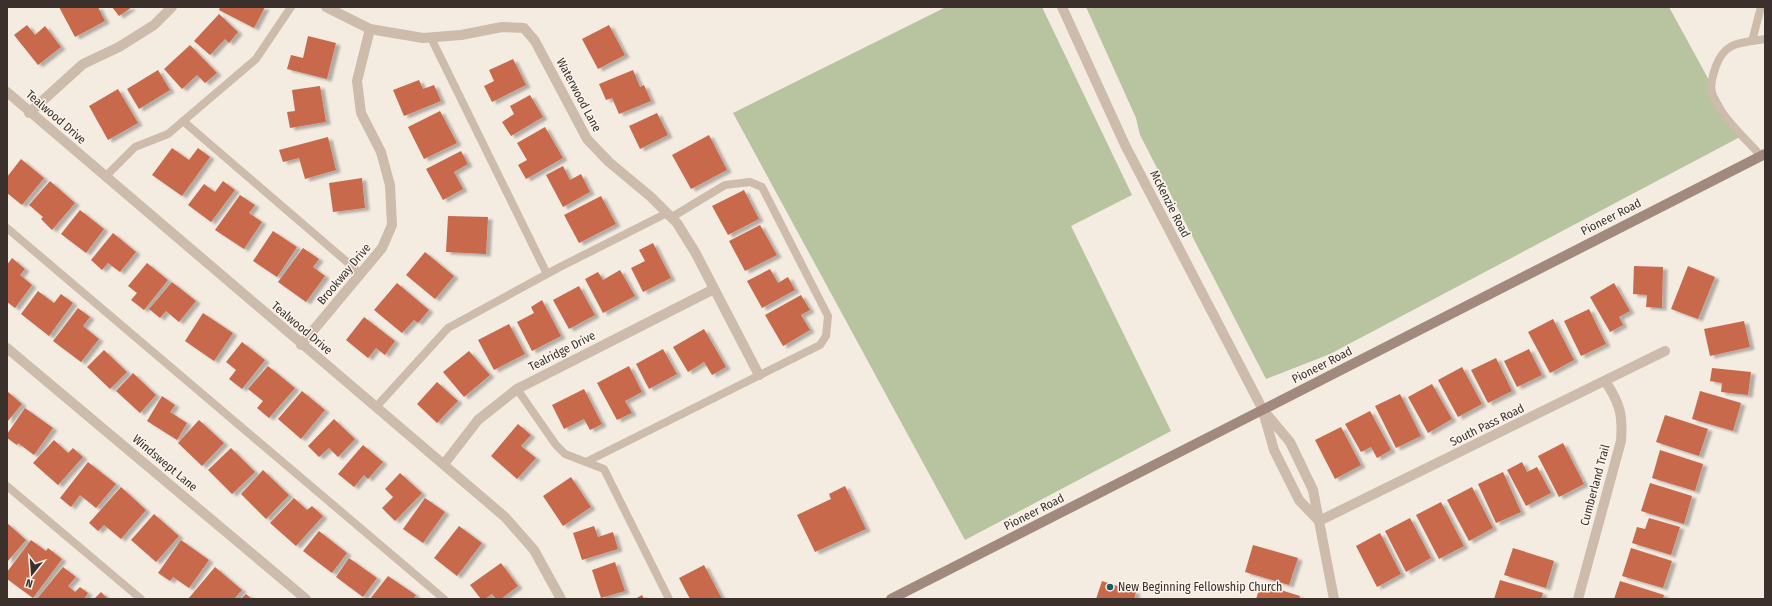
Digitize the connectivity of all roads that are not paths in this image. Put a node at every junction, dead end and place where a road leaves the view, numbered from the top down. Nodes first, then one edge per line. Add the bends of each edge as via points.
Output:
1 (172, 7) edge
2 (291, 7) edge
3 (326, 7) edge
4 (1062, 7) edge
5 (1761, 7) edge
6 (370, 29) junction
7 (431, 38) junction
8 (1765, 39) edge
9 (1752, 41) junction
10 (7, 92) edge
11 (29, 113) junction
12 (183, 121) junction
13 (1763, 155) edge
14 (105, 177) junction
15 (669, 215) junction
16 (7, 228) edge
17 (360, 274) junction
18 (547, 274) junction
19 (714, 289) junction
20 (302, 345) junction
21 (7, 348) edge
22 (1665, 351) dead end
23 (759, 375) junction
24 (1605, 381) junction
25 (517, 389) junction
26 (376, 407) junction
27 (1263, 410) junction
28 (586, 462) junction
29 (444, 464) junction
30 (7, 486) edge
31 (1320, 521) junction
32 (141, 599) edge
33 (306, 599) edge
34 (444, 599) edge
35 (561, 599) edge
36 (669, 599) edge
37 (891, 599) edge
38 (1334, 599) edge
39 (1578, 599) edge

1 - 11 street via 154,26 83,64
2 - 12 lane via 256,59
3 - 6 street, Waterwood Lane
4 - 27 street, McKenzie Road via 1125,145
5 - 9 lane
6 - 7 street, Waterwood Lane
6 - 17 street, Brookway Drive via 357,81 361,113 381,152 390,186 392,225 382,248
7 - 15 street, Waterwood Lane via 502,27 524,28 535,41 587,139
7 - 18 lane
8 - 9 lane
9 - 13 lane via 1733,44 1719,57 1713,75 1712,93 1721,110
10 - 11 street, Tealwood Drive
11 - 14 street, Tealwood Drive
12 - 14 lane via 168,134 136,147
12 - 17 lane
13 - 27 main road, Pioneer Road
14 - 20 street, Tealwood Drive
15 - 18 lane
15 - 19 street, Waterwood Lane via 695,252
15 - 23 lane via 725,185 750,182 762,187 828,316 826,336 820,345
16 - 34 lane
17 - 20 street, Brookway Drive
18 - 26 lane via 448,328
19 - 23 street, Waterwood Lane
19 - 25 street, Tealridge Drive
20 - 26 street, Tealwood Drive
21 - 33 street, Windswept Lane
22 - 24 street, South Pass Road
23 - 28 lane
24 - 31 street, South Pass Road
24 - 39 street, Cumberland Trail via 1620,408 1621,441
25 - 28 lane via 556,445 565,454
25 - 29 street, Tealridge Drive via 478,420
26 - 29 street, Tealwood Drive
27 - 31 street via 1290,442 1313,490
27 - 31 street via 1274,450 1299,500
27 - 37 main road, Pioneer Road
28 - 36 lane via 604,469
29 - 35 street, Tealwood Drive via 505,517 534,550
30 - 32 lane
31 - 38 street

